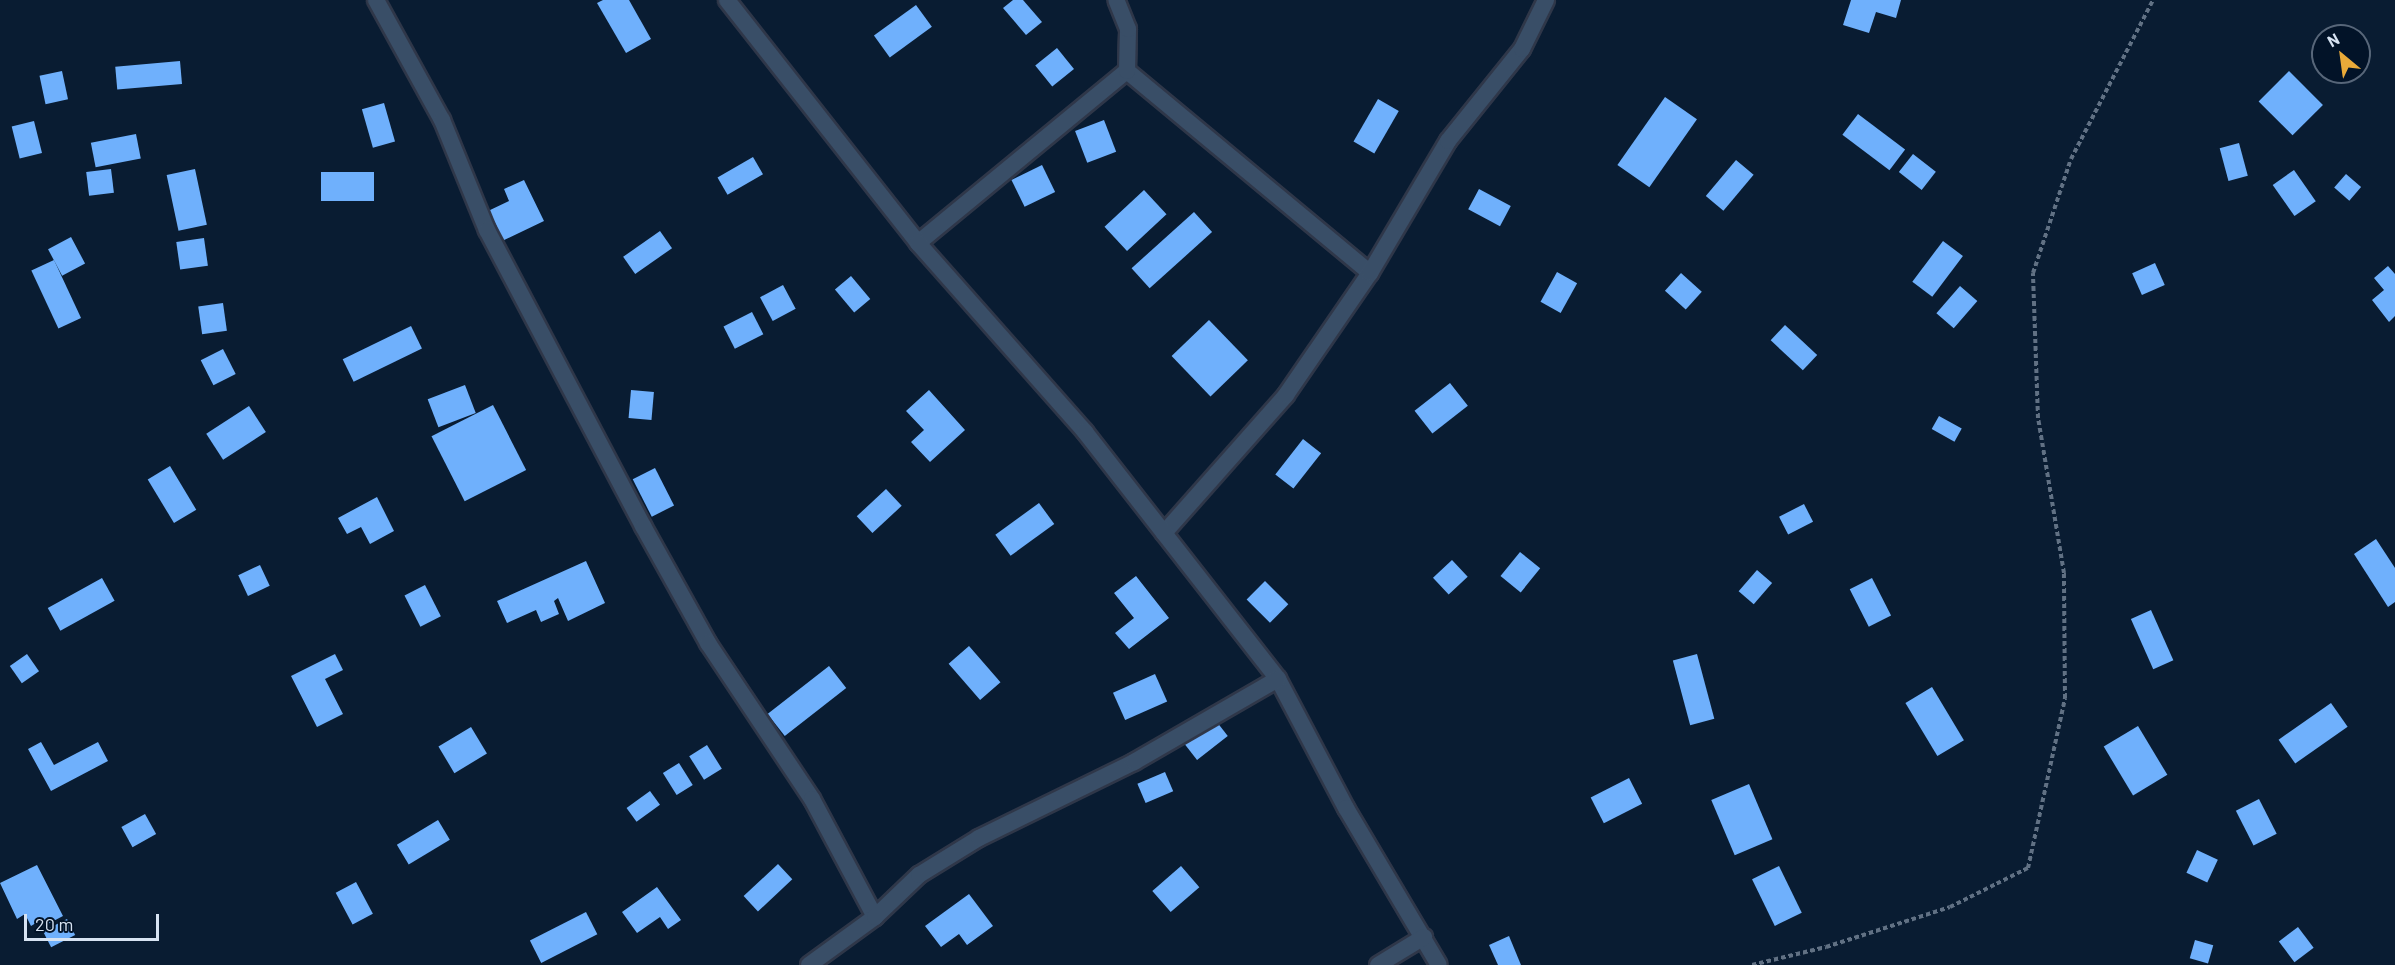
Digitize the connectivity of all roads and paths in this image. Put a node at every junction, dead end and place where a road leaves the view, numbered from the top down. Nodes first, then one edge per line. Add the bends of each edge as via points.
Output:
1 (376, 0) edge
2 (728, 0) edge
3 (1116, 0) edge
4 (1546, 0) edge
5 (2153, 0) edge
6 (1126, 70) junction
7 (918, 243) junction
8 (1370, 273) junction
9 (1164, 533) junction
10 (1278, 680) junction
11 (875, 917) junction
12 (1424, 937) junction
13 (809, 965) edge
14 (1378, 965) edge
15 (1439, 965) edge
16 (1752, 965) edge

1 - 11 street via 442,120 487,230 643,526 708,643 812,799
2 - 7 street
3 - 6 street via 1128,29
4 - 8 street via 1522,49 1448,141
5 - 16 path via 2071,159 2033,273 2038,418 2064,573 2065,698 2028,868 1950,907
6 - 7 street
6 - 8 street
7 - 9 street via 1085,432
8 - 9 street via 1286,395
9 - 10 street
10 - 11 street via 1134,762 979,838 920,875
10 - 12 street via 1346,808
11 - 13 street
12 - 14 street
12 - 15 street

